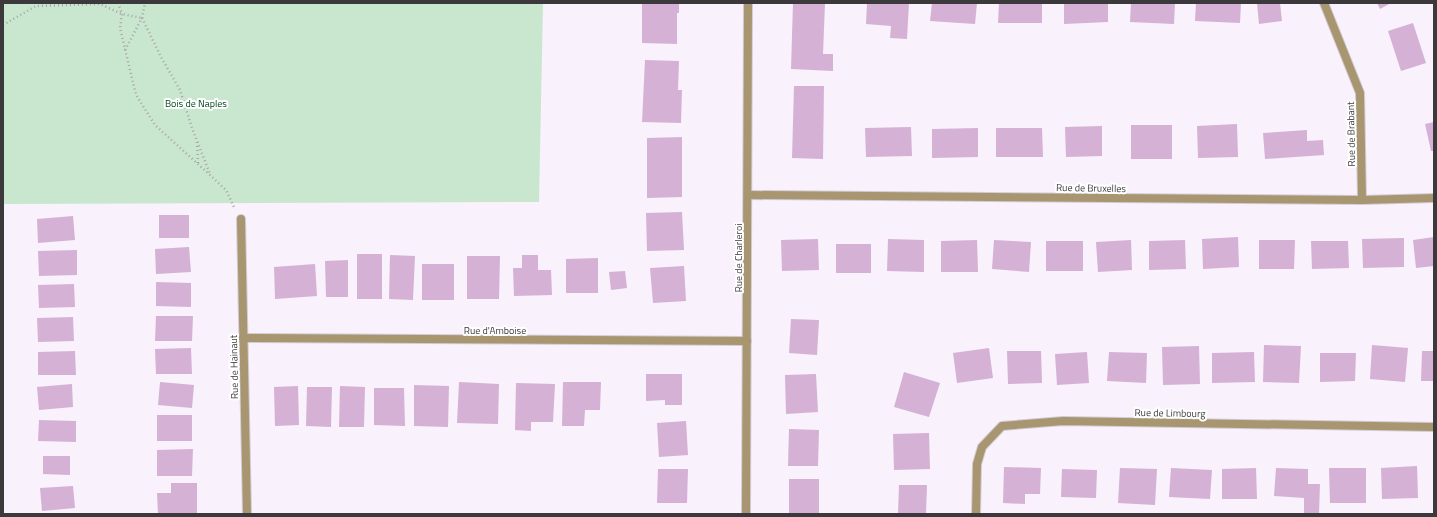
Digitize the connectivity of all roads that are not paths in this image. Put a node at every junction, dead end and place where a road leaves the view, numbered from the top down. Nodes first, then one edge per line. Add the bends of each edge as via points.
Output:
1 (748, 3) edge
2 (1324, 3) edge
3 (748, 195) junction
4 (1434, 198) edge
5 (1362, 200) junction
6 (241, 219) road end
7 (243, 338) junction
8 (747, 341) junction
9 (1434, 427) edge
10 (247, 514) edge
11 (746, 514) edge
12 (976, 514) edge

1 - 3 street, Rue de Charleroi
2 - 5 street, Rue de Brabant via 1360,93
3 - 5 street, Rue de Bruxelles
3 - 8 street, Rue de Charleroi
4 - 5 street, Rue de Bruxelles
6 - 7 street, Rue de Hainaut
7 - 8 street, Rue d'Amboise
7 - 10 street, Rue de Hainaut
8 - 11 street, Rue de Charleroi
9 - 12 street, Rue de Limbourg via 1063,421 1002,426 982,447 977,464

